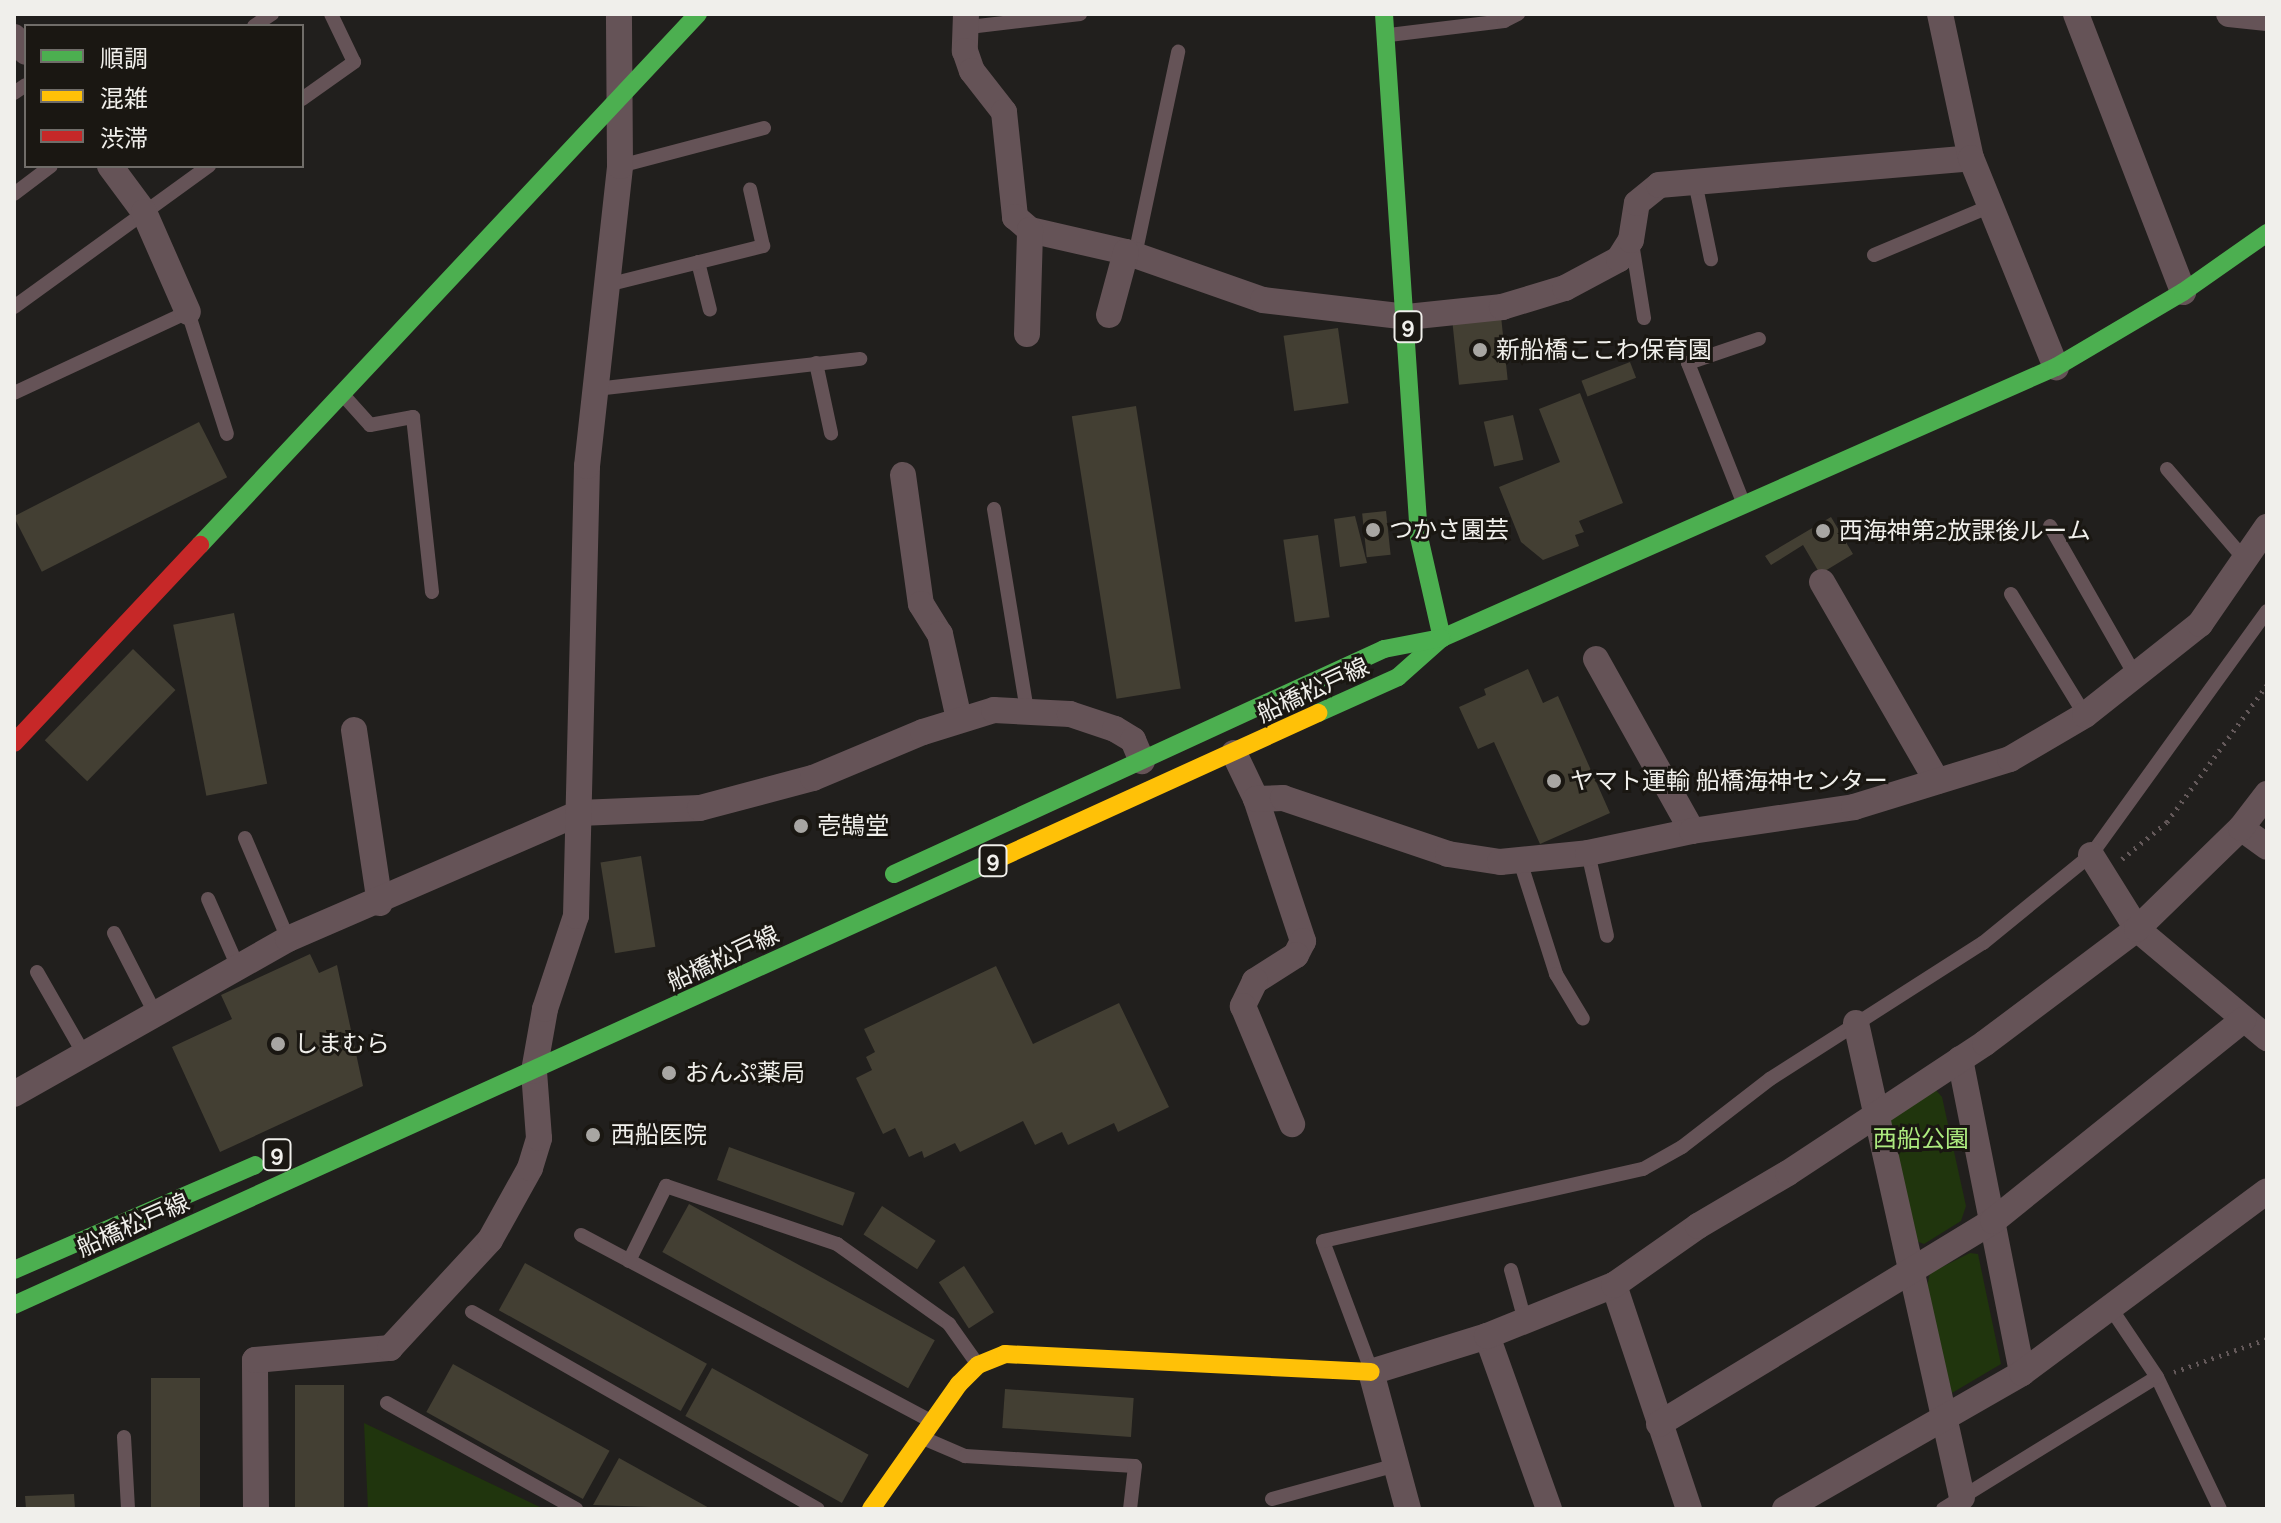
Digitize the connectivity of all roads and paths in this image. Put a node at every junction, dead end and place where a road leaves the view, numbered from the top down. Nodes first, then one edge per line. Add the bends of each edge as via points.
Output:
1 (331, 14) edge
2 (619, 14) edge
3 (698, 14) edge
4 (1080, 14) edge
5 (1384, 14) edge
6 (1518, 14) edge
7 (1940, 14) edge
8 (2076, 14) edge
9 (2229, 14) edge
10 (2267, 18) edge
11 (967, 20) edge
12 (1385, 35) junction
13 (1178, 52) dead end
14 (304, 98) edge
15 (618, 101) junction
16 (764, 128) dead end
17 (1971, 158) junction
18 (620, 166) junction
19 (48, 168) edge
20 (111, 168) edge
21 (206, 168) edge
22 (1695, 182) junction
23 (750, 189) dead end
24 (14, 194) edge
25 (1988, 207) junction
26 (144, 212) junction
27 (1030, 230) junction
28 (2267, 233) edge
29 (1631, 240) junction
30 (1130, 253) junction
31 (1874, 255) dead end
32 (1711, 259) dead end
33 (698, 262) junction
34 (611, 284) junction
35 (2183, 292) junction
36 (14, 307) edge
37 (710, 310) dead end
38 (188, 312) junction
39 (1109, 315) dead end
40 (1407, 317) junction
41 (1644, 318) dead end
42 (1027, 334) dead end
43 (1759, 339) dead end
44 (860, 359) dead end
45 (816, 363) junction
46 (2056, 367) junction
47 (596, 389) junction
48 (14, 393) edge
49 (342, 394) junction
50 (831, 433) dead end
51 (227, 434) dead end
52 (2167, 469) dead end
53 (903, 475) dead end
54 (1745, 507) junction
55 (994, 509) dead end
56 (2050, 526) dead end
57 (2267, 527) edge
58 (2246, 561) junction
59 (1822, 582) dead end
60 (432, 592) dead end
61 (2011, 594) dead end
62 (2267, 611) edge
63 (1442, 638) junction
64 (1596, 659) dead end
65 (2136, 677) junction
66 (2267, 685) edge
67 (1027, 711) junction
68 (2085, 715) junction
69 (959, 719) junction
70 (354, 730) dead end
71 (14, 743) edge
72 (1234, 753) junction
73 (1142, 761) junction
74 (1937, 781) junction
75 (2267, 794) edge
76 (1256, 799) junction
77 (579, 813) junction
78 (2241, 828) junction
79 (1692, 831) junction
80 (245, 838) dead end
81 (2267, 847) edge
82 (1588, 853) junction
83 (1520, 861) junction
84 (2097, 865) junction
85 (881, 880) dead end
86 (208, 899) dead end
87 (380, 903) junction
88 (2137, 929) junction
89 (114, 933) dead end
90 (1607, 936) dead end
91 (288, 939) junction
92 (238, 967) junction
93 (37, 972) dead end
94 (155, 1013) junction
95 (1583, 1019) dead end
96 (2243, 1020) junction
97 (1856, 1023) junction
98 (568, 1024) dead end
99 (540, 1037) junction
100 (2267, 1038) edge
101 (511, 1050) dead end
102 (84, 1054) junction
103 (1960, 1059) junction
104 (534, 1071) junction
105 (14, 1094) edge
106 (1876, 1115) junction
107 (1292, 1124) dead end
108 (269, 1159) dead end
109 (2267, 1191) edge
110 (1993, 1221) junction
111 (581, 1235) dead end
112 (629, 1261) junction
113 (14, 1270) edge
114 (1511, 1270) dead end
115 (1912, 1270) junction
116 (1614, 1285) junction
117 (14, 1305) edge
118 (2112, 1310) junction
119 (472, 1312) dead end
120 (1525, 1321) junction
121 (1487, 1336) junction
122 (2267, 1339) edge
123 (978, 1365) junction
124 (1371, 1372) junction
125 (2022, 1373) junction
126 (2157, 1377) junction
127 (387, 1403) dead end
128 (1947, 1420) junction
129 (1659, 1424) junction
130 (926, 1429) junction
131 (124, 1437) dead end
132 (1396, 1465) junction
133 (1272, 1499) dead end
134 (1952, 1503) edge
135 (128, 1509) edge
136 (256, 1509) edge
137 (576, 1509) edge
138 (818, 1509) edge
139 (871, 1509) edge
140 (1130, 1509) edge
141 (1408, 1509) edge
142 (1549, 1509) edge
143 (1689, 1509) edge
144 (1785, 1509) edge
145 (2220, 1509) edge

1 - 14 lane via 354,62
2 - 15 street
3 - 15 main road
4 - 11 lane
5 - 12 main road, 9
6 - 12 lane via 1504,21
7 - 17 street
8 - 35 street
9 - 10 street
11 - 27 street via 965,51 972,71 1004,112 1015,217
12 - 40 main road, 9
13 - 30 lane
15 - 18 street
15 - 49 main road
16 - 18 lane
17 - 22 street
17 - 25 street
18 - 34 street
19 - 24 lane
20 - 26 street
21 - 26 lane
22 - 29 street via 1659,185 1637,203
22 - 32 lane
23 - 33 lane via 763,246
25 - 31 lane
25 - 46 street
26 - 36 lane
26 - 38 street
27 - 30 street
27 - 42 street
28 - 35 main road
29 - 40 street via 1619,259 1565,288 1502,307
29 - 41 lane
30 - 39 street
30 - 40 street via 1263,300
33 - 34 lane
33 - 37 lane
34 - 47 street
35 - 46 main road
38 - 48 lane
38 - 51 lane
40 - 63 main road, 9 via 1419,537
43 - 54 lane via 1688,363
44 - 45 lane
45 - 47 lane
45 - 50 lane
46 - 54 main road
47 - 77 street via 587,466
49 - 60 lane via 370,425 413,417
49 - 71 main road
52 - 58 lane
53 - 69 street via 921,604 940,634
54 - 63 main road
55 - 67 lane
56 - 65 lane
57 - 58 street
58 - 65 street via 2200,624
59 - 74 street
61 - 68 lane
62 - 84 lane
63 - 72 main road, 船橋松戸線 / 9 via 1398,677
63 - 73 main road, 船橋松戸線 / 9 via 1384,649
64 - 79 street
65 - 68 street
66 - 84 path via 2167,822
67 - 69 street via 994,710
67 - 73 street via 1070,714 1115,729 1133,740
68 - 74 street via 2010,759
69 - 77 street via 813,778 700,808
70 - 87 street
72 - 76 street
72 - 104 main road, 船橋松戸線 / 9
73 - 85 main road, 船橋松戸線 / 9
74 - 79 street via 1854,807
75 - 78 street
76 - 83 street via 1283,798 1448,854
76 - 107 street via 1303,941 1296,955 1255,981 1243,1006
77 - 87 street
77 - 99 street via 576,916
78 - 81 street
78 - 88 street
79 - 82 street
80 - 91 lane
82 - 83 street
82 - 90 lane
83 - 95 lane via 1556,974
84 - 88 street
84 - 97 lane
86 - 92 lane
87 - 91 street
88 - 96 street
88 - 103 street
89 - 94 lane
91 - 92 street
92 - 94 street
93 - 102 lane
94 - 102 street
96 - 100 street
96 - 110 street
97 - 106 street
97 - 124 lane via 1643,1169 1323,1241
98 - 99 main road
99 - 101 main road
99 - 104 street
102 - 105 street
103 - 106 street
103 - 110 street
104 - 117 main road, 船橋松戸線 / 9
104 - 136 street via 539,1138 530,1168 490,1240 390,1348 255,1360
106 - 115 street
106 - 116 street
108 - 113 main road, 船橋松戸線 / 9
109 - 118 street
110 - 115 street
110 - 125 street
111 - 112 lane
112 - 123 lane via 666,1186 837,1244 949,1324
112 - 130 lane
114 - 120 lane
115 - 128 street
115 - 129 street
116 - 120 street
116 - 129 street
118 - 125 street
118 - 126 lane
119 - 138 lane
120 - 121 street
121 - 124 street
121 - 142 street
122 - 126 path
123 - 124 main road via 1005,1354
123 - 130 main road
124 - 132 street
125 - 128 street
126 - 134 lane
126 - 145 lane
127 - 137 lane
128 - 134 street
128 - 144 street
129 - 143 street
130 - 139 main road
130 - 140 lane via 965,1456 1135,1466
131 - 135 lane
132 - 133 lane
132 - 141 street

